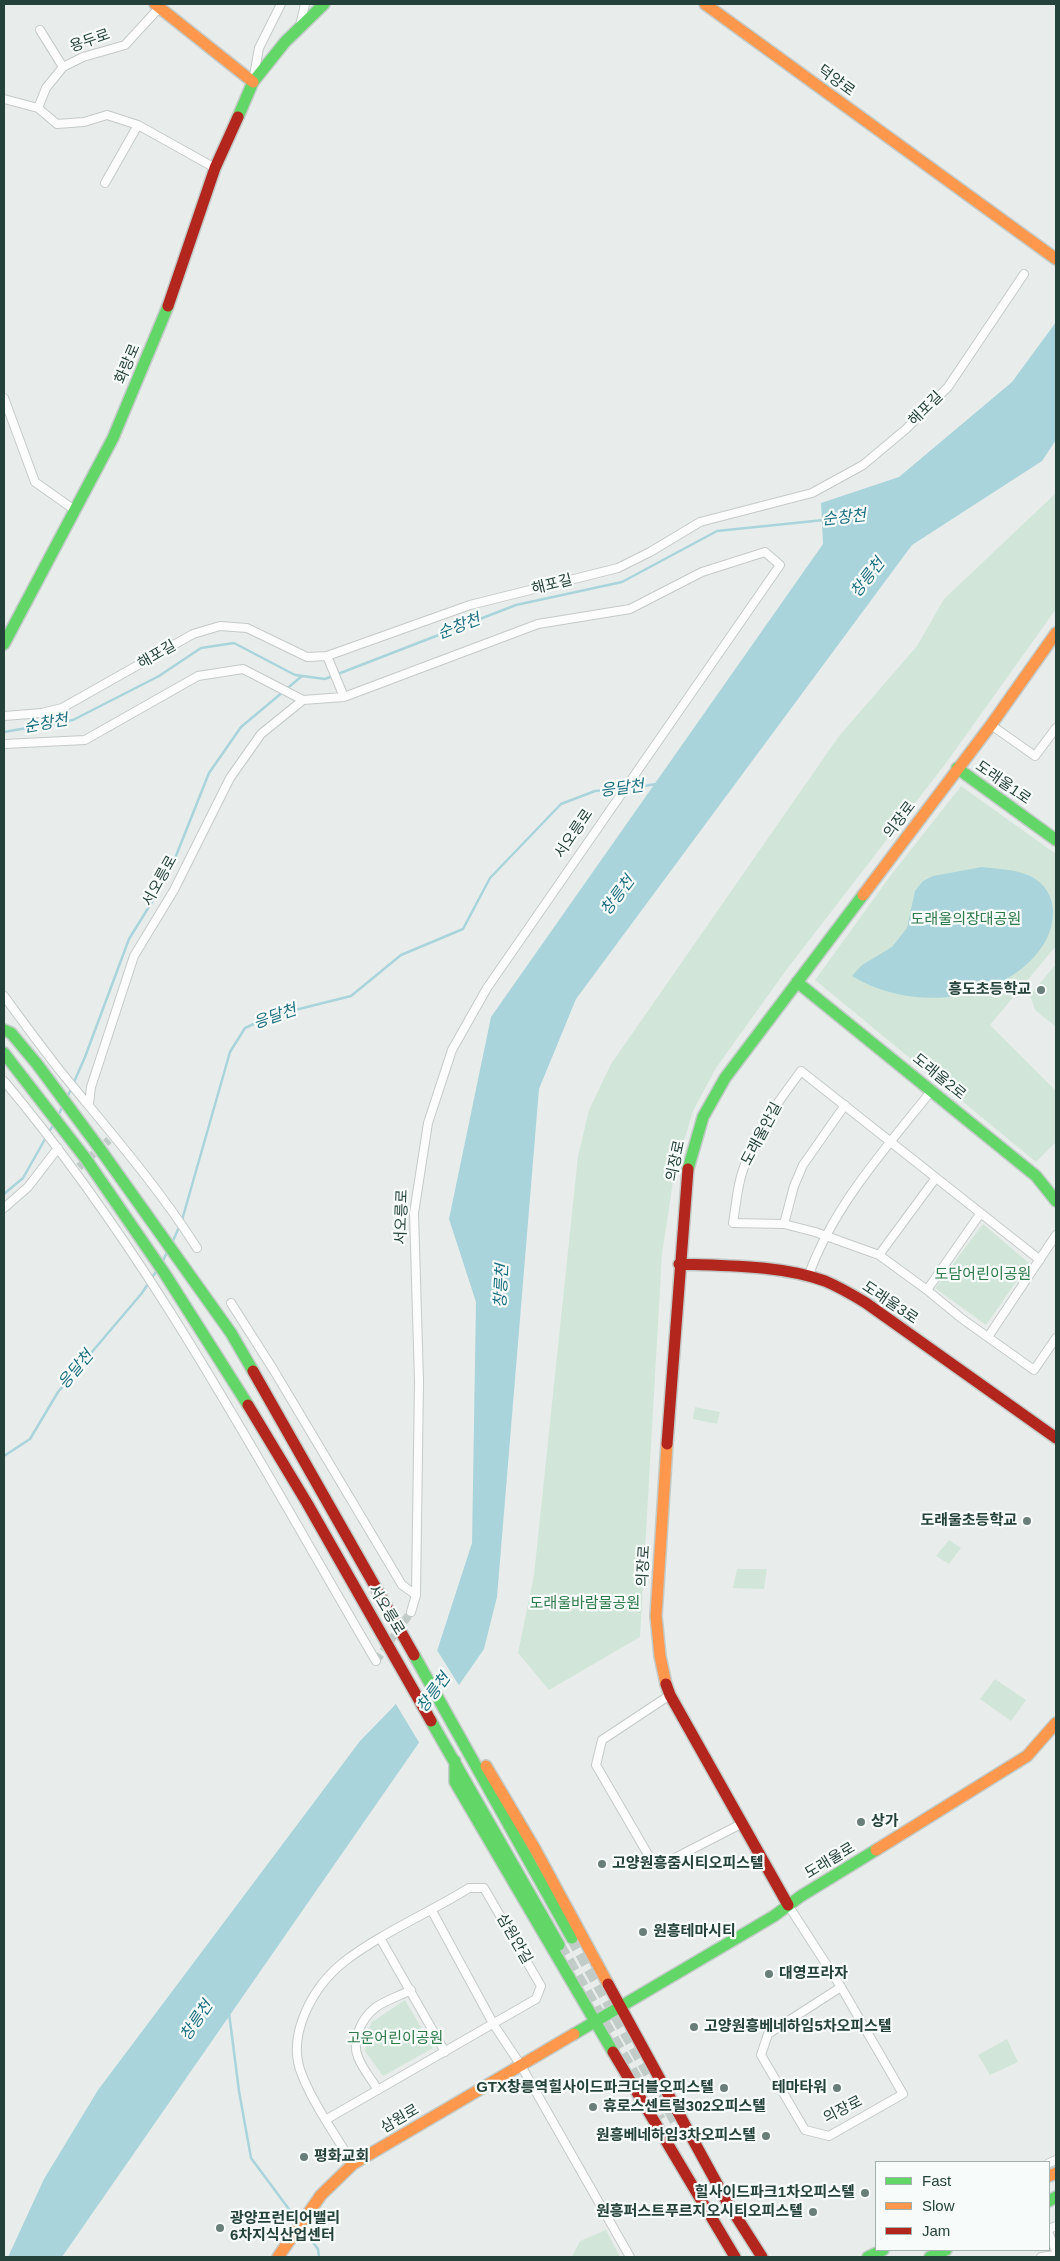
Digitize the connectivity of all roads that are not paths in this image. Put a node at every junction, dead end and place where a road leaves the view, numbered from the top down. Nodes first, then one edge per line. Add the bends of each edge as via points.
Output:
1 (281, 4) edge
2 (305, 4) edge
3 (324, 4) edge
4 (705, 4) edge
5 (157, 6) edge
6 (300, 27) junction
7 (40, 30) dead end
8 (63, 67) junction
9 (253, 82) junction
10 (4, 99) edge
11 (38, 108) junction
12 (138, 124) junction
13 (215, 168) junction
14 (105, 183) dead end
15 (1056, 259) edge
16 (1024, 274) dead end
17 (4, 398) edge
18 (76, 511) junction
19 (1056, 633) edge
20 (4, 644) edge
21 (329, 660) junction
22 (344, 697) junction
23 (301, 699) junction
24 (4, 716) edge
25 (991, 725) junction
26 (1056, 728) edge
27 (4, 744) edge
28 (957, 768) junction
29 (1056, 840) edge
30 (796, 982) junction
31 (4, 996) edge
32 (4, 1030) edge
33 (4, 1053) edge
34 (4, 1081) edge
35 (932, 1090) junction
36 (89, 1104) junction
37 (845, 1105) junction
38 (892, 1141) junction
39 (56, 1145) junction
40 (935, 1179) junction
41 (1056, 1201) edge
42 (4, 1208) edge
43 (980, 1214) junction
44 (784, 1224) junction
45 (1056, 1235) edge
46 (826, 1236) junction
47 (197, 1248) dead end
48 (879, 1255) junction
49 (1040, 1260) junction
50 (679, 1264) junction
51 (808, 1277) junction
52 (927, 1290) junction
53 (232, 1304) dead end
54 (988, 1336) junction
55 (1056, 1338) edge
56 (1055, 1434) edge
57 (416, 1595) junction
58 (411, 1612) tunnel mouth
59 (376, 1661) dead end
60 (670, 1695) junction
61 (1056, 1722) edge
62 (466, 1746) junction
63 (453, 1759) junction
64 (741, 1824) junction
65 (788, 1905) junction
66 (432, 1911) junction
67 (380, 1938) junction
68 (572, 1938) tunnel mouth
69 (559, 1945) tunnel mouth
70 (841, 1987) junction
71 (411, 1990) junction
72 (615, 2010) junction
73 (594, 2021) junction
74 (494, 2025) junction
75 (445, 2052) junction
76 (520, 2064) junction
77 (378, 2090) junction
78 (327, 2119) junction
79 (353, 2164) junction
80 (1050, 2236) edge
81 (881, 2251) edge
82 (944, 2251) edge
83 (1056, 2251) edge
84 (1056, 2255) edge
85 (278, 2257) edge
86 (630, 2257) edge
87 (735, 2257) edge
88 (762, 2257) edge
89 (868, 2257) edge
90 (930, 2257) edge
91 (1041, 2257) edge

1 - 9 street, 화랑로 via 259,48
2 - 6 street
3 - 6 main road, 화랑로
4 - 15 main road, 덕양로
5 - 8 street, 용두로 via 126,45 83,57
5 - 9 main road, 용두로
6 - 9 main road, 화랑로
7 - 8 street
8 - 11 street, 용두로 via 46,88
9 - 13 main road, 화랑로
10 - 11 street
11 - 12 street via 57,124 84,122 107,115
12 - 13 street
12 - 14 street
13 - 18 main road, 화랑로 via 161,325 113,438
16 - 21 street, 해포길 via 948,387 906,429 862,465 812,493 700,522 618,568 470,605
17 - 18 street via 35,482
18 - 20 main road, 화랑로
19 - 25 main road, 의장로
21 - 22 street
21 - 24 street, 해포길 via 307,657 247,628 220,626 193,634 62,708
22 - 23 street, 서오릉로
22 - 57 street, 서오릉로 via 538,624 630,609 702,572 765,552 780,565 487,988 452,1050 428,1123 414,1213 419,1372
23 - 27 street via 243,669 198,676 85,740
23 - 36 street, 서오릉로 via 261,734 230,778 174,890 134,956 91,1087
25 - 26 street via 1036,756
25 - 28 main road, 의장로
28 - 29 main road, 도래울1로
28 - 30 main road, 의장로
30 - 35 main road, 도래울2로
30 - 50 main road, 의장로 via 725,1078 703,1118 686,1177
31 - 36 street
32 - 62 main road, 서오릉로 via 11,1033 73,1113 231,1334
33 - 63 main road, 서오릉로 via 46,1104 165,1274 302,1494
34 - 39 street
35 - 38 street
35 - 41 main road, 도래울2로 via 1036,1176
36 - 47 street via 111,1138 171,1209
37 - 38 street, 도래울안길
37 - 44 street via 803,1165
37 - 44 street, 도래울안길 via 801,1070 759,1132 742,1172 733,1223
38 - 40 street, 도래울안길
38 - 46 street via 859,1182
39 - 42 street via 28,1187
39 - 59 street via 76,1169 154,1285
40 - 43 street, 도래울안길
40 - 48 street
43 - 49 street, 도래울안길
43 - 52 street
44 - 46 street, 도래울안길
45 - 49 street
46 - 48 street, 도래울안길
46 - 51 street
48 - 52 street, 도래울안길
49 - 54 street
50 - 51 main road, 도래울3로
50 - 60 main road, 의장로 via 656,1616 657,1649
51 - 56 main road, 도래울3로 via 866,1303
52 - 54 street, 도래울안길
53 - 57 street via 402,1585
54 - 55 street, 도래울안길 via 1034,1370
57 - 58 street, 서오릉로
60 - 64 main road, 의장로
60 - 64 street via 602,1740 596,1765 650,1858 665,1863
61 - 65 main road, 도래울로 via 1027,1756 1010,1768
62 - 68 main road
62 - 72 main road via 483,1762 535,1848
63 - 69 main road
63 - 73 main road via 455,1782
64 - 65 main road, 의장로
65 - 70 street, 의장로
65 - 72 main road, 도래울로
66 - 67 street, 삼원안길
66 - 74 street
66 - 74 street, 삼원안길 via 470,1888 484,1888 541,1986 536,1999
67 - 71 street
67 - 78 street, 삼원안길 via 344,1961 325,1980 299,2027 301,2074
70 - 70 street, 의장로 via 903,2094 829,2136 805,2130 761,2055 768,2034
71 - 75 street
71 - 77 street via 376,2007 358,2031 357,2056
72 - 73 main road, 삼원로
72 - 88 main road
73 - 76 main road, 삼원로
73 - 87 main road
74 - 75 street, 삼원안길
74 - 76 street
75 - 77 street, 삼원안길
76 - 79 main road, 삼원로
76 - 86 street
77 - 78 street, 삼원안길
78 - 79 street, 삼원안길
79 - 85 main road, 삼원로 via 336,2177
80 - 83 street
81 - 89 main road
82 - 90 main road
84 - 91 street

